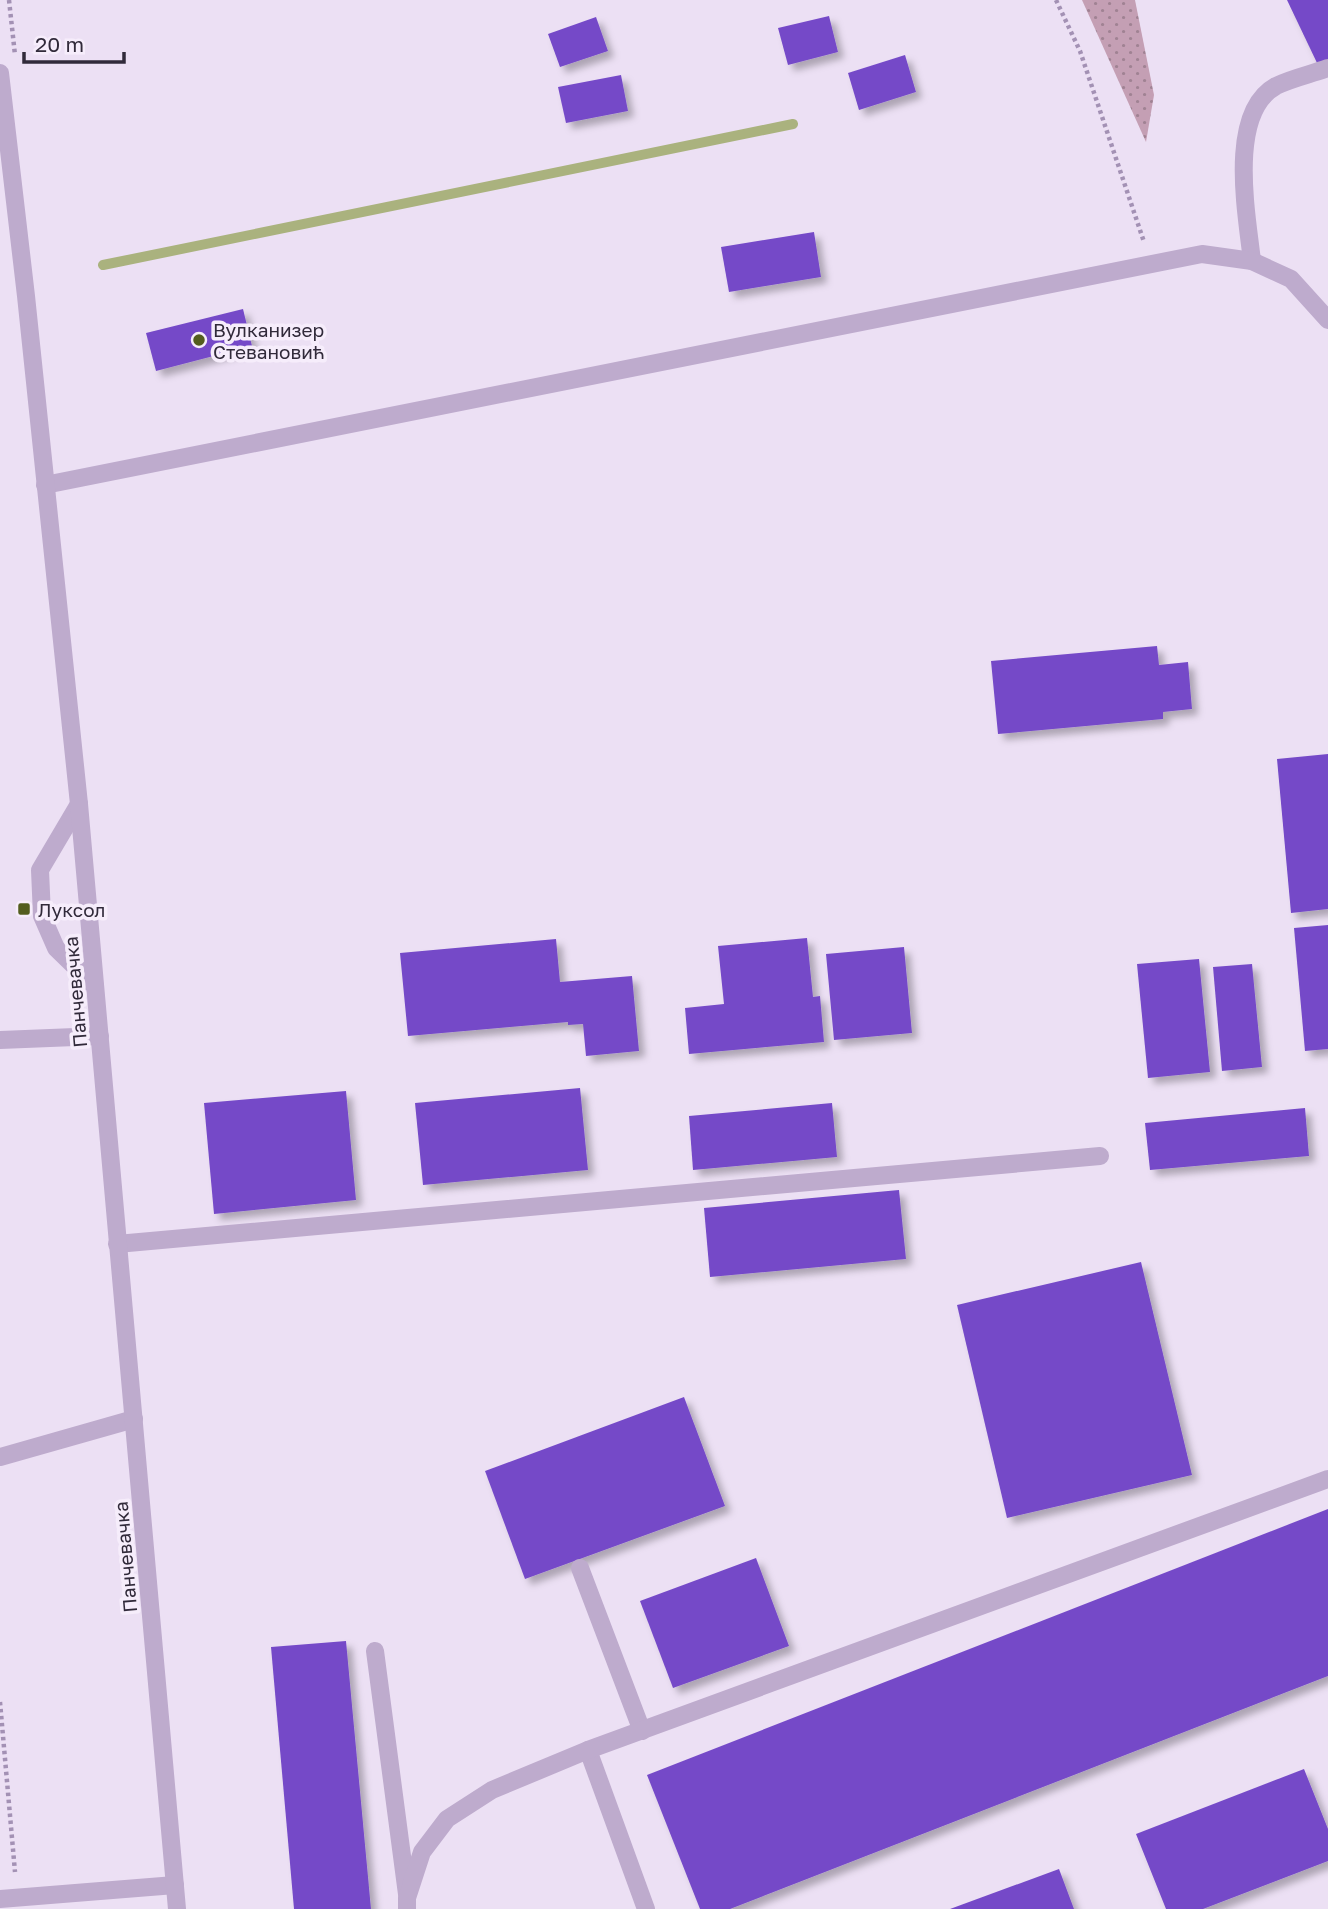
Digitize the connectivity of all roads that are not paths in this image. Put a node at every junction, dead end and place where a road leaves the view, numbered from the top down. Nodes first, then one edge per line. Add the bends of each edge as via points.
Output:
1 (1328, 68) edge
2 (0, 73) edge
3 (1252, 261) junction
4 (1328, 320) edge
5 (45, 485) junction
6 (79, 804) junction
7 (95, 986) junction
8 (100, 1036) junction
9 (0, 1040) edge
10 (1100, 1156) dead end
11 (117, 1244) junction
12 (134, 1419) junction
13 (0, 1457) edge
14 (1328, 1479) edge
15 (580, 1567) dead end
16 (375, 1651) dead end
17 (642, 1731) junction
18 (588, 1750) junction
19 (175, 1885) junction
20 (9, 1899) edge
21 (407, 1904) edge
22 (177, 1909) edge
23 (646, 1909) edge

1 - 3 street via 1275,87 1256,107 1243,150
2 - 5 street, Панчевачка
3 - 4 street via 1291,279
3 - 5 street via 1202,254 1150,263
5 - 6 street, Панчевачка
6 - 7 street, Панчевачка
6 - 7 street via 40,870 42,916 55,948
7 - 8 street, Панчевачка
8 - 9 street
8 - 11 street, Панчевачка
10 - 11 street
11 - 12 street, Панчевачка
12 - 13 street
12 - 19 street, Панчевачка
14 - 17 street
15 - 17 street
16 - 21 street
17 - 18 street
18 - 21 street via 492,1790 447,1819 422,1852
18 - 23 street
19 - 20 street
19 - 22 street, Панчевачка

